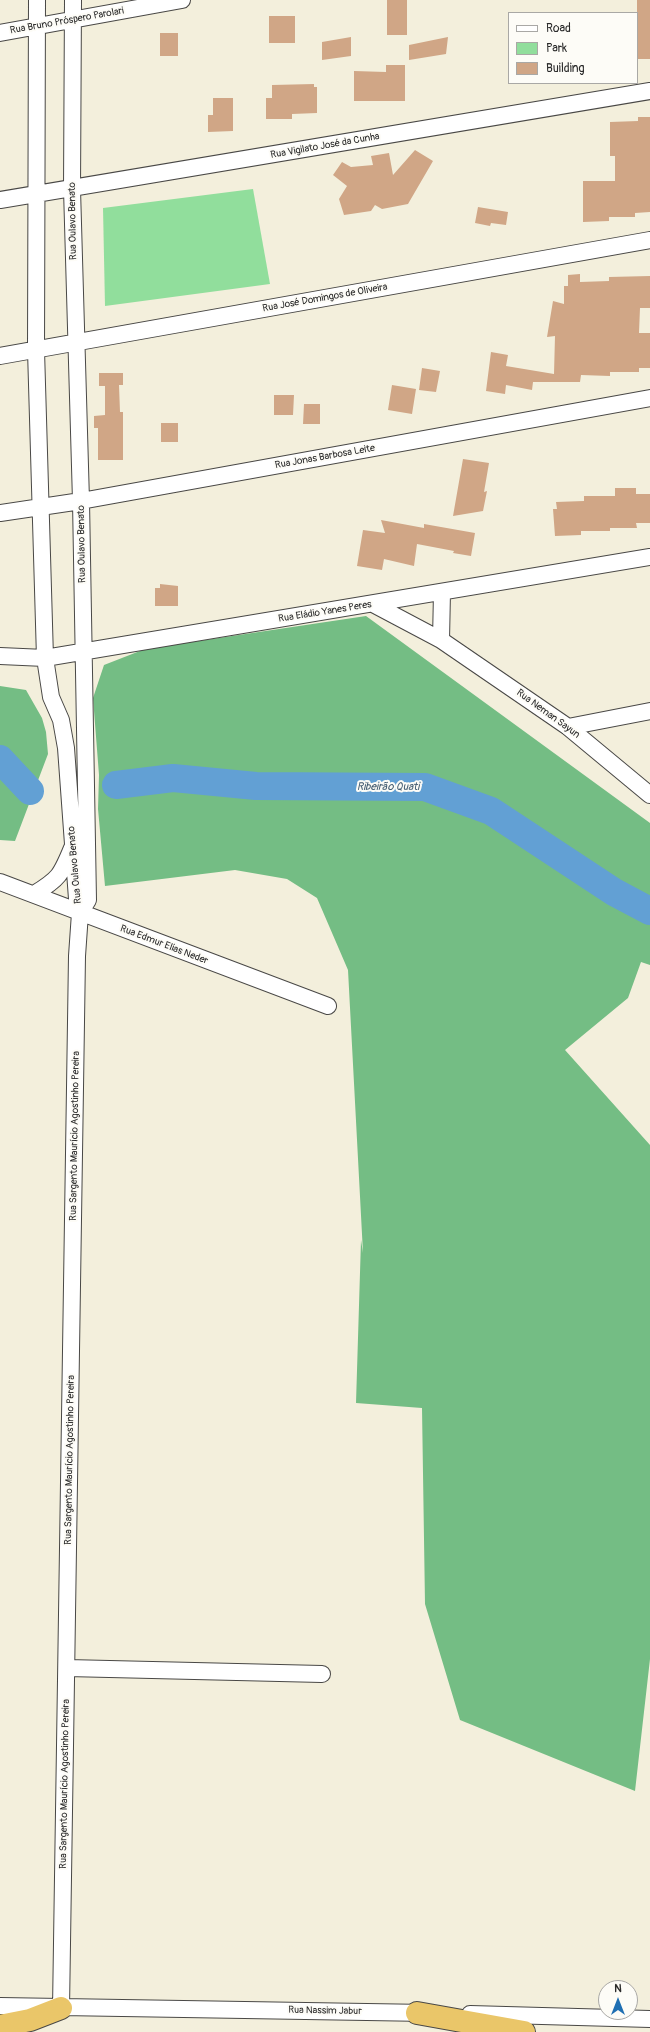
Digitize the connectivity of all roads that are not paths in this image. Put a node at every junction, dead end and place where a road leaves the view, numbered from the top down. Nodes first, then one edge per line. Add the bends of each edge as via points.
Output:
1 (37, 0) edge
2 (73, 0) edge
3 (182, 0) edge
4 (72, 20) junction
5 (36, 27) junction
6 (0, 32) edge
7 (650, 91) edge
8 (72, 189) junction
9 (36, 194) junction
10 (0, 200) edge
11 (650, 240) edge
12 (76, 343) junction
13 (36, 350) junction
14 (0, 356) edge
15 (650, 398) edge
16 (81, 501) junction
17 (41, 506) junction
18 (0, 512) edge
19 (650, 557) edge
20 (442, 592) junction
21 (373, 604) junction
22 (441, 640) junction
23 (84, 651) junction
24 (0, 656) edge
25 (45, 658) junction
26 (650, 711) edge
27 (568, 727) junction
28 (650, 795) edge
29 (73, 845) junction
30 (0, 882) edge
31 (34, 894) junction
32 (80, 913) junction
33 (328, 1006) dead end
34 (67, 1668) junction
35 (322, 1674) dead end
36 (0, 2006) edge
37 (61, 2008) junction
38 (417, 2013) junction
39 (650, 2019) edge
40 (0, 2026) edge
41 (0, 2032) edge
42 (41, 2032) edge
43 (524, 2032) edge

1 - 5 street, Rua Oulavo Benato
2 - 4 street, Rua Oulavo Benato
3 - 4 street, Rua Bruno Próspero Parolari
4 - 5 street, Rua Bruno Próspero Parolari
4 - 8 street, Rua Oulavo Benato
5 - 6 street, Rua Bruno Próspero Parolari
5 - 9 street, Rua Oulavo Benato
7 - 8 street, Rua Vigilato José da Cunha
8 - 9 street, Rua Vigilato José da Cunha
8 - 12 street, Rua Oulavo Benato
9 - 10 street, Rua Vigilato José da Cunha
9 - 13 street, Rua Oulavo Benato
11 - 12 street, Rua José Domingos de Oliveira
12 - 13 street, Rua José Domingos de Oliveira
12 - 16 street, Rua Oulavo Benato
13 - 14 street, Rua José Domingos de Oliveira
13 - 17 street, Rua Oulavo Benato
15 - 16 street, Rua Jonas Barbosa Leite
16 - 17 street, Rua Jonas Barbosa Leite
16 - 23 street, Rua Oulavo Benato
17 - 18 street, Rua Jonas Barbosa Leite
17 - 25 street, Rua Oulavo Benato
19 - 20 street, Rua Eládio Yanes Peres
20 - 21 street, Rua Eládio Yanes Peres
20 - 22 street
21 - 22 street, Rua Neman Sayun
21 - 23 street, Rua Eládio Yanes Peres
22 - 27 street, Rua Neman Sayun
23 - 25 street, Rua Eládio Yanes Peres
23 - 32 street, Rua Oulavo Benato via 88,900
24 - 25 street, Rua Eládio Yanes Peres
25 - 29 street, Rua Oulavo Benato via 51,697 61,720 66,748
26 - 27 street
27 - 28 street, Rua Neman Sayun
29 - 31 street via 65,866 55,881
29 - 32 street, Rua Oulavo Benato
30 - 31 street, Rua Edmur Elias Neder
31 - 32 street, Rua Edmur Elias Neder
32 - 33 street, Rua Edmur Elias Neder
32 - 34 street, Rua Sargento Maurício Agostinho Pereira via 77,956
34 - 35 street
34 - 37 street, Rua Sargento Maurício Agostinho Pereira
36 - 37 street, Rua Nassim Jabur
37 - 38 street, Rua Nassim Jabur
37 - 40 highway via 30,2020
38 - 39 street, Rua Nassim Jabur
38 - 43 highway
41 - 42 highway

